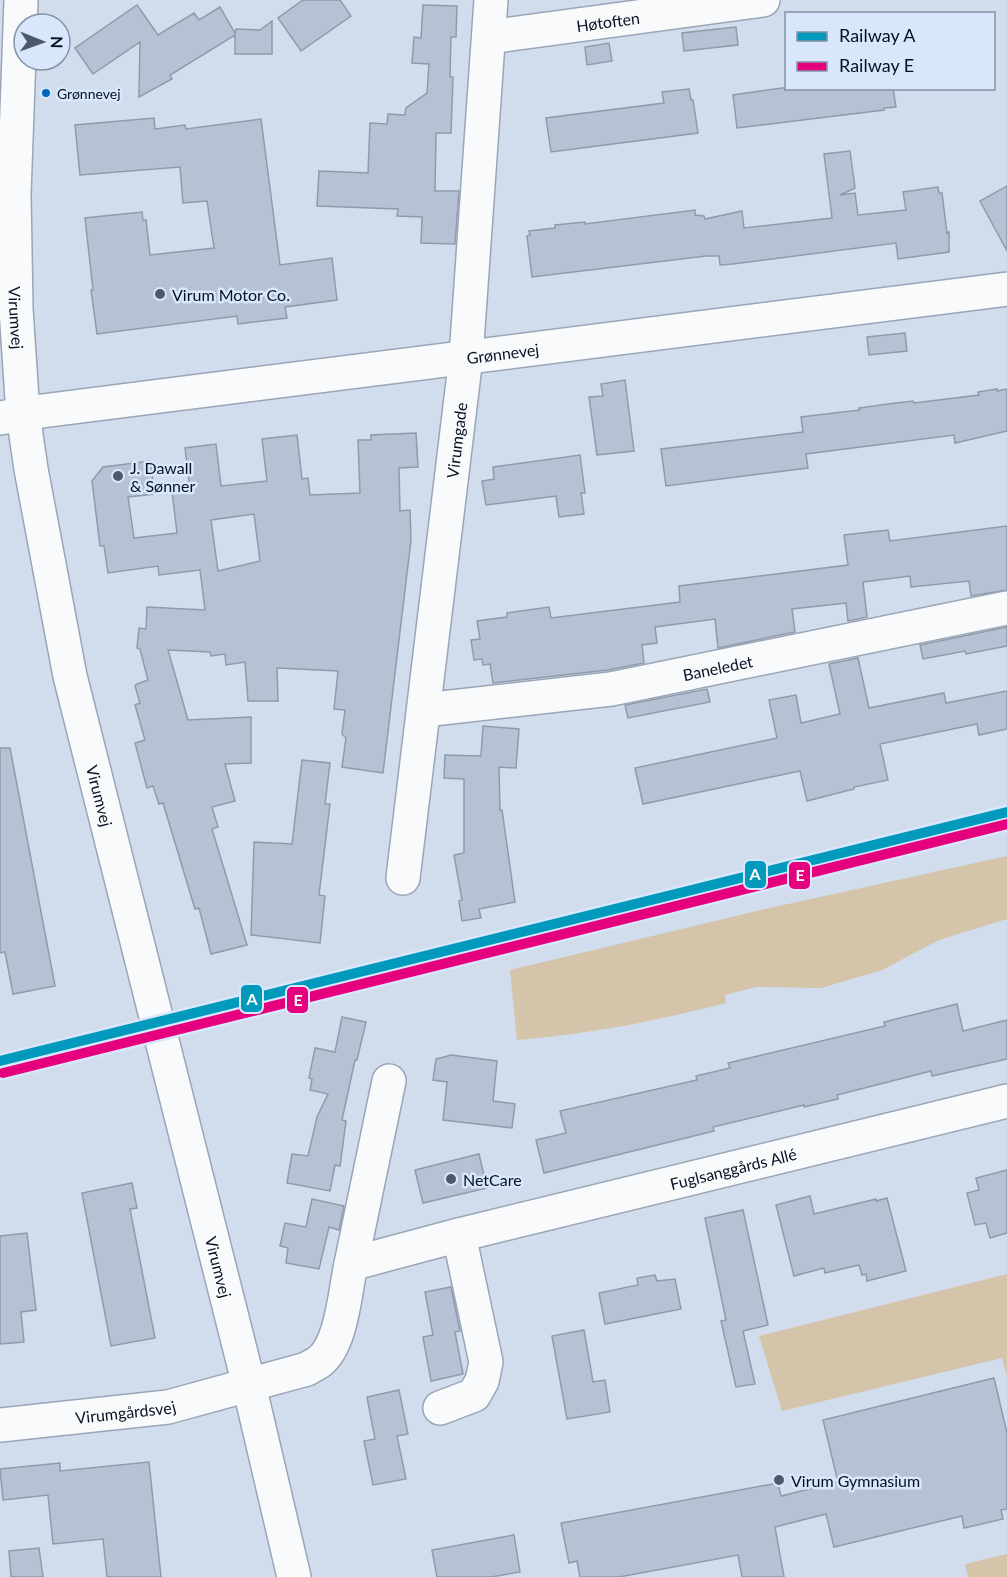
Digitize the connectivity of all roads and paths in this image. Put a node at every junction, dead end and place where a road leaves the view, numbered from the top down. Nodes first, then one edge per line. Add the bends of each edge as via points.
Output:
1 (21, 0) edge
2 (491, 0) edge
3 (763, 0) edge
4 (489, 37) junction
5 (7, 201) edge
6 (1007, 290) edge
7 (466, 357) junction
8 (11, 416) edge
9 (1007, 608) edge
10 (424, 710) junction
11 (403, 878) dead end
12 (394, 1100) dead end
13 (1007, 1101) edge
14 (459, 1234) junction
15 (351, 1264) junction
16 (249, 1385) junction
17 (440, 1408) dead end
18 (0, 1425) edge
19 (294, 1577) edge

1 - 5 street, Virumvej
2 - 4 street, Virumgade
3 - 4 street, Høtoften
4 - 7 street, Virumgade
5 - 8 street, Virumvej via 16,309
6 - 7 street, Grønnevej
7 - 8 street, Grønnevej
7 - 10 street, Virumgade
8 - 16 street, Virumvej via 36,500 70,676
9 - 10 street, Baneledet via 611,688
10 - 11 street, Virumgade
12 - 15 street
13 - 14 street, Fuglsanggårds Allé
14 - 15 street, Fuglsanggårds Allé
14 - 17 street via 486,1362 482,1382 474,1395
15 - 16 street via 336,1335 321,1361
16 - 18 street, Virumgårdsvej via 168,1407
16 - 19 street, Virumvej

